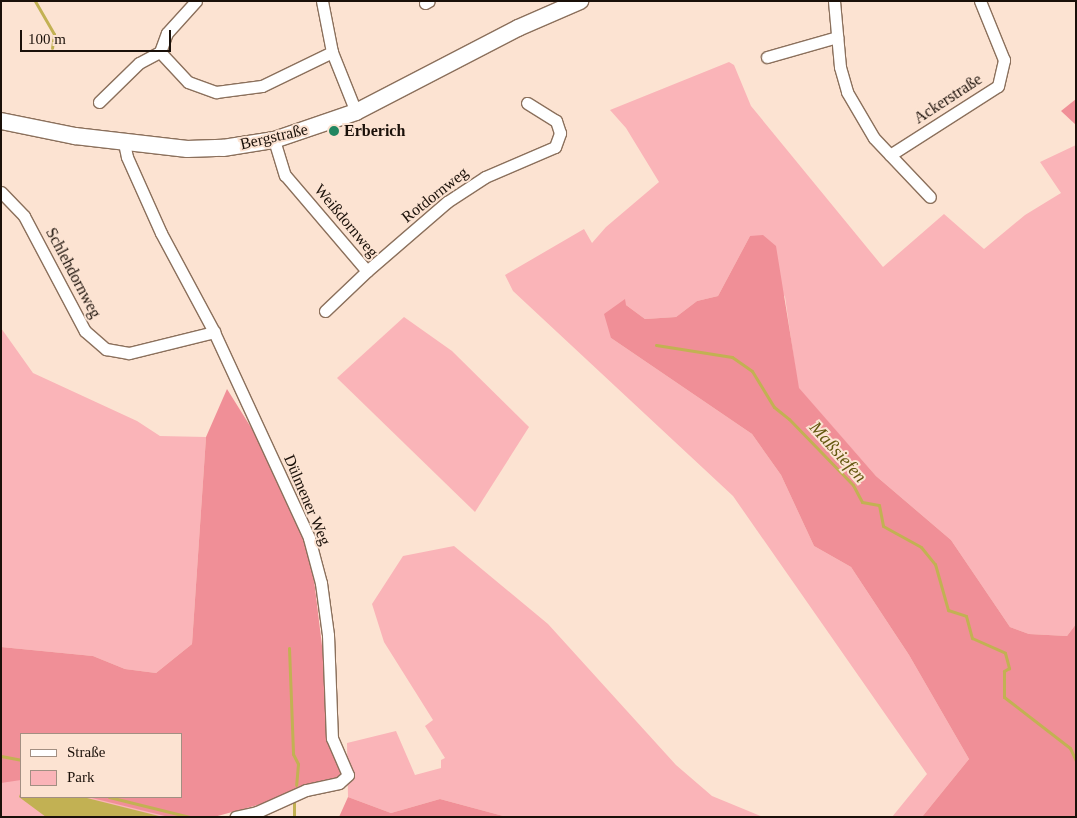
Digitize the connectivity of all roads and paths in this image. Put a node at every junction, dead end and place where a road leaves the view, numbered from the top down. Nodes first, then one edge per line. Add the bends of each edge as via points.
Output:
1 (196, 1) edge
2 (322, 1) edge
3 (580, 1) edge
4 (834, 1) edge
5 (980, 1) edge
6 (837, 37) junction
7 (160, 52) junction
8 (332, 52) junction
9 (767, 57) dead end
10 (99, 102) dead end
11 (527, 103) dead end
12 (356, 112) junction
13 (1, 121) edge
14 (274, 140) junction
15 (124, 143) junction
16 (890, 155) junction
17 (1, 192) edge
18 (930, 197) dead end
19 (368, 271) junction
20 (325, 311) dead end
21 (214, 332) junction
22 (236, 817) edge

1 - 7 street via 167,33
2 - 8 street
3 - 12 street, Bergstraße via 518,28
4 - 6 street
5 - 16 street, Ackerstraße via 1004,60 1003,76 998,86
6 - 9 street
6 - 16 street via 847,92 861,120
7 - 8 street via 188,82 216,92 262,86
7 - 10 street via 138,63
8 - 12 street
11 - 19 street, Rotdornweg via 556,121 560,132 555,147 477,182 447,202
12 - 14 street, Bergstraße
13 - 15 street, Bergstraße
14 - 15 street, Bergstraße via 223,148
14 - 19 street, Weißdornweg via 285,175
15 - 21 street, Dülmener Weg via 127,158 161,234
16 - 18 street
17 - 21 street, Schlehdornweg via 24,216 85,331 106,349 129,353
19 - 20 street, Weißdornweg
21 - 22 street, Dülmener Weg via 309,538 321,583 328,635 332,738 348,775 339,783 306,790 257,812

